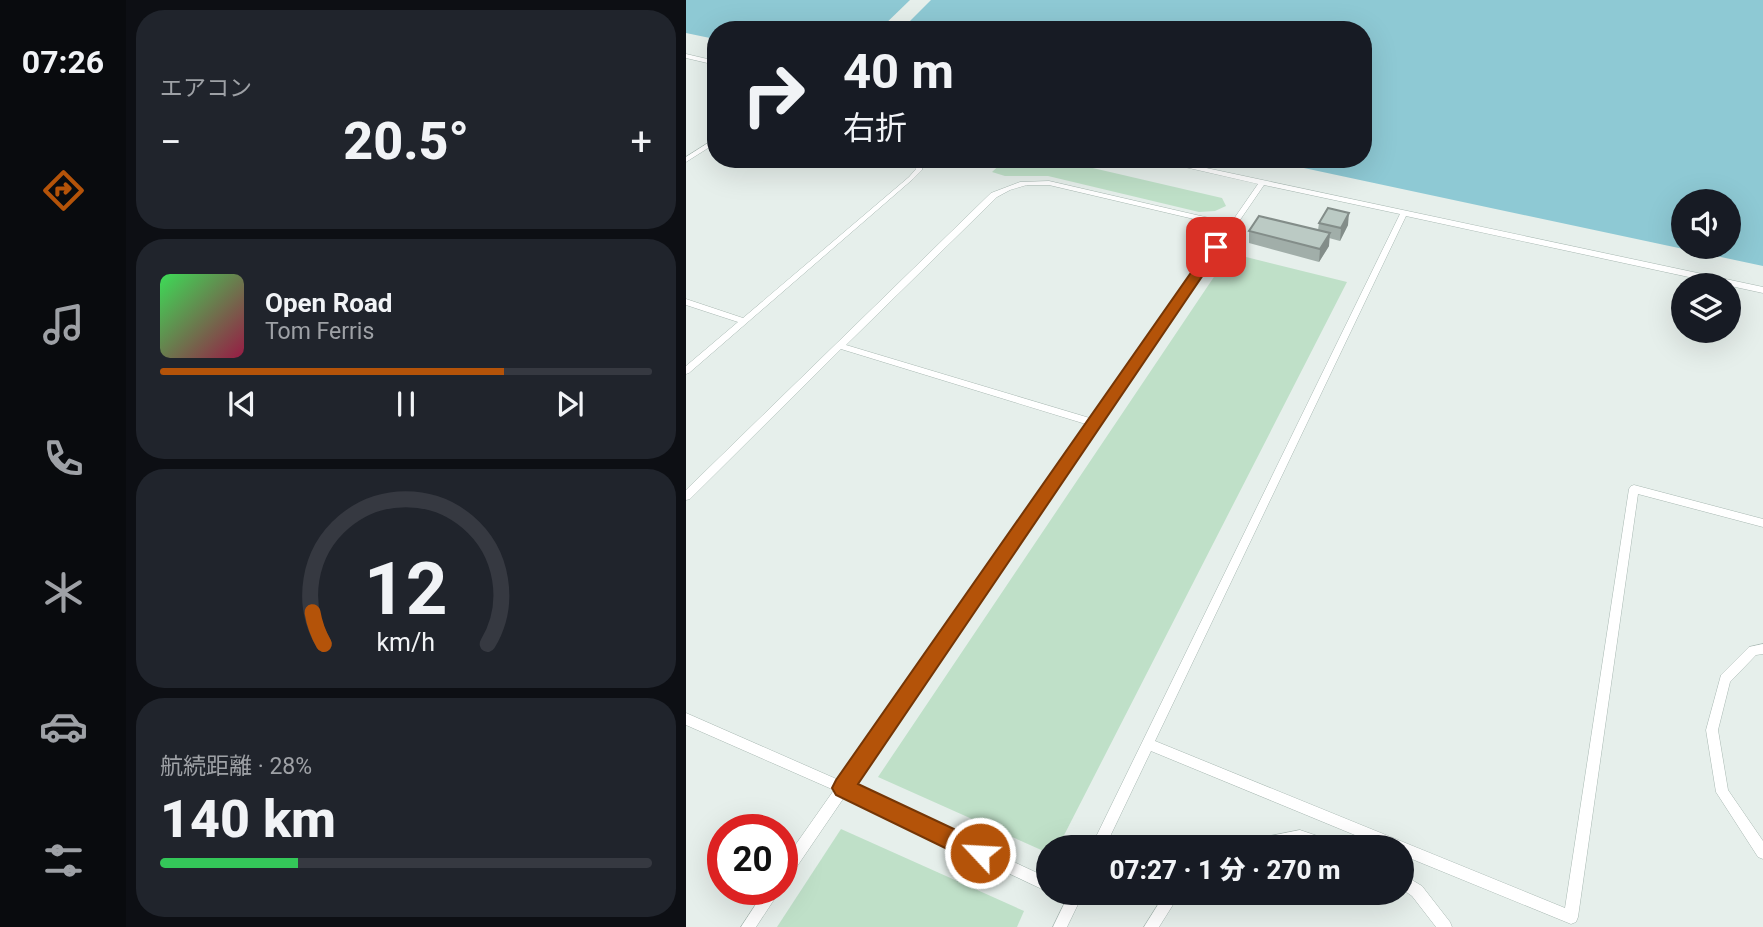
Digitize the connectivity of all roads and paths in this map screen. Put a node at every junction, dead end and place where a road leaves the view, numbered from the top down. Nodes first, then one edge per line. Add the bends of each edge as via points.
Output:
1 (686, 57) edge
2 (707, 61) edge
3 (707, 146) edge
4 (686, 160) edge
5 (919, 168) edge
6 (1194, 168) edge
7 (1262, 183) junction
8 (1404, 213) junction
9 (1231, 225) junction
10 (1763, 290) edge
11 (686, 302) edge
12 (744, 321) junction
13 (840, 346) junction
14 (686, 372) edge
15 (1094, 422) junction
16 (686, 496) edge
17 (1763, 523) edge
18 (1763, 649) edge
19 (686, 719) edge
20 (1148, 744) junction
21 (843, 788) junction
22 (1104, 835) edge
23 (1372, 835) edge
24 (1414, 852) edge
25 (1763, 852) edge
26 (798, 853) edge
27 (1036, 879) edge
28 (1414, 889) edge
29 (763, 905) edge
30 (1068, 905) edge
31 (1165, 905) edge
32 (748, 927) edge
33 (1060, 927) edge
34 (1151, 927) edge
35 (1444, 927) edge

1 - 2 lane
3 - 4 lane
5 - 12 lane
6 - 7 lane
7 - 8 lane
7 - 9 lane
8 - 10 lane
8 - 20 lane
9 - 13 lane via 1049,183 1021,183 994,195
9 - 15 lane
11 - 12 lane
12 - 14 lane
13 - 15 lane
13 - 16 lane
15 - 21 lane
17 - 24 lane via 1634,488 1571,917
18 - 25 lane via 1753,651 1725,679 1712,730 1722,792
19 - 21 lane
20 - 22 lane
20 - 23 lane
21 - 26 lane
21 - 27 lane
28 - 35 lane
29 - 32 lane
30 - 33 lane
31 - 34 lane

